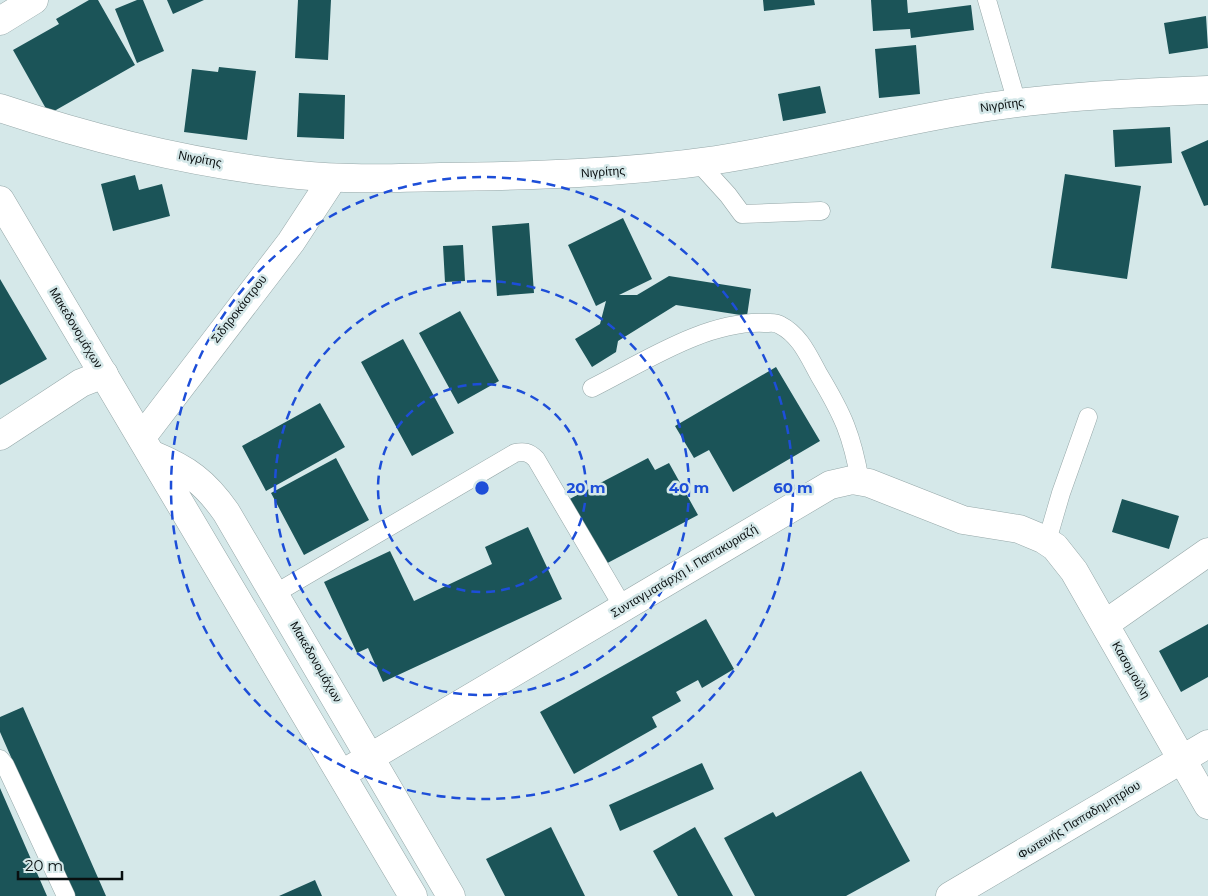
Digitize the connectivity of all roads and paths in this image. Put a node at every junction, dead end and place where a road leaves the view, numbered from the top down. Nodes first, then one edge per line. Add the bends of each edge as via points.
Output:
1 (34, 0) edge
2 (987, 0) edge
3 (0, 21) edge
4 (1208, 90) edge
5 (1017, 103) junction
6 (0, 108) edge
7 (698, 162) junction
8 (333, 178) junction
9 (0, 200) edge
10 (821, 211) dead end
11 (104, 374) junction
12 (592, 388) dead end
13 (1088, 417) dead end
14 (0, 436) edge
15 (147, 446) junction
16 (860, 481) junction
17 (1046, 541) junction
18 (1208, 552) edge
19 (276, 593) junction
20 (624, 607) junction
21 (1105, 624) junction
22 (1208, 744) edge
23 (370, 757) junction
24 (0, 760) edge
25 (1182, 760) junction
26 (342, 774) junction
27 (1208, 805) edge
28 (66, 896) edge
29 (413, 896) edge
30 (452, 896) edge
31 (950, 896) edge

1 - 3 street
2 - 5 lane
4 - 5 street, Νιγρίτης via 1081,96
5 - 7 street, Νιγρίτης
6 - 8 street, Νιγρίτης via 165,152 263,170
7 - 8 street, Νιγρίτης via 604,172 521,176
7 - 10 lane via 742,214
8 - 15 street, Σιδηροκάστρου
9 - 11 street, Μακεδονομάχων
11 - 14 street via 81,383
11 - 15 street, Μακεδονομάχων
12 - 16 lane via 702,333 726,325 778,323 802,346 843,417
13 - 17 lane
15 - 19 street, Μακεδονομάχων via 186,470 215,496
15 - 26 street, Μακεδονομάχων
16 - 17 street, Συνταγματάρχη Ι. Παπακυριαζή via 964,520 1019,529
16 - 20 street, Συνταγματάρχη Ι. Παπακυριαζή via 830,485
17 - 21 street, Κασομούλη via 1066,558
18 - 21 street
19 - 20 lane via 522,451 536,459
19 - 23 street, Μακεδονομάχων
20 - 23 street, Συνταγματάρχη Ι. Παπακυριαζή
21 - 25 street, Κασομούλη
22 - 25 street, Φωτεινής Παπαδημητρίου
23 - 26 street, Συνταγματάρχη Ι. Παπακυριαζή
23 - 30 street, Μακεδονομάχων
24 - 28 lane
25 - 27 street, Κασομούλη
25 - 31 street, Φωτεινής Παπαδημητρίου
26 - 29 street, Μακεδονομάχων

